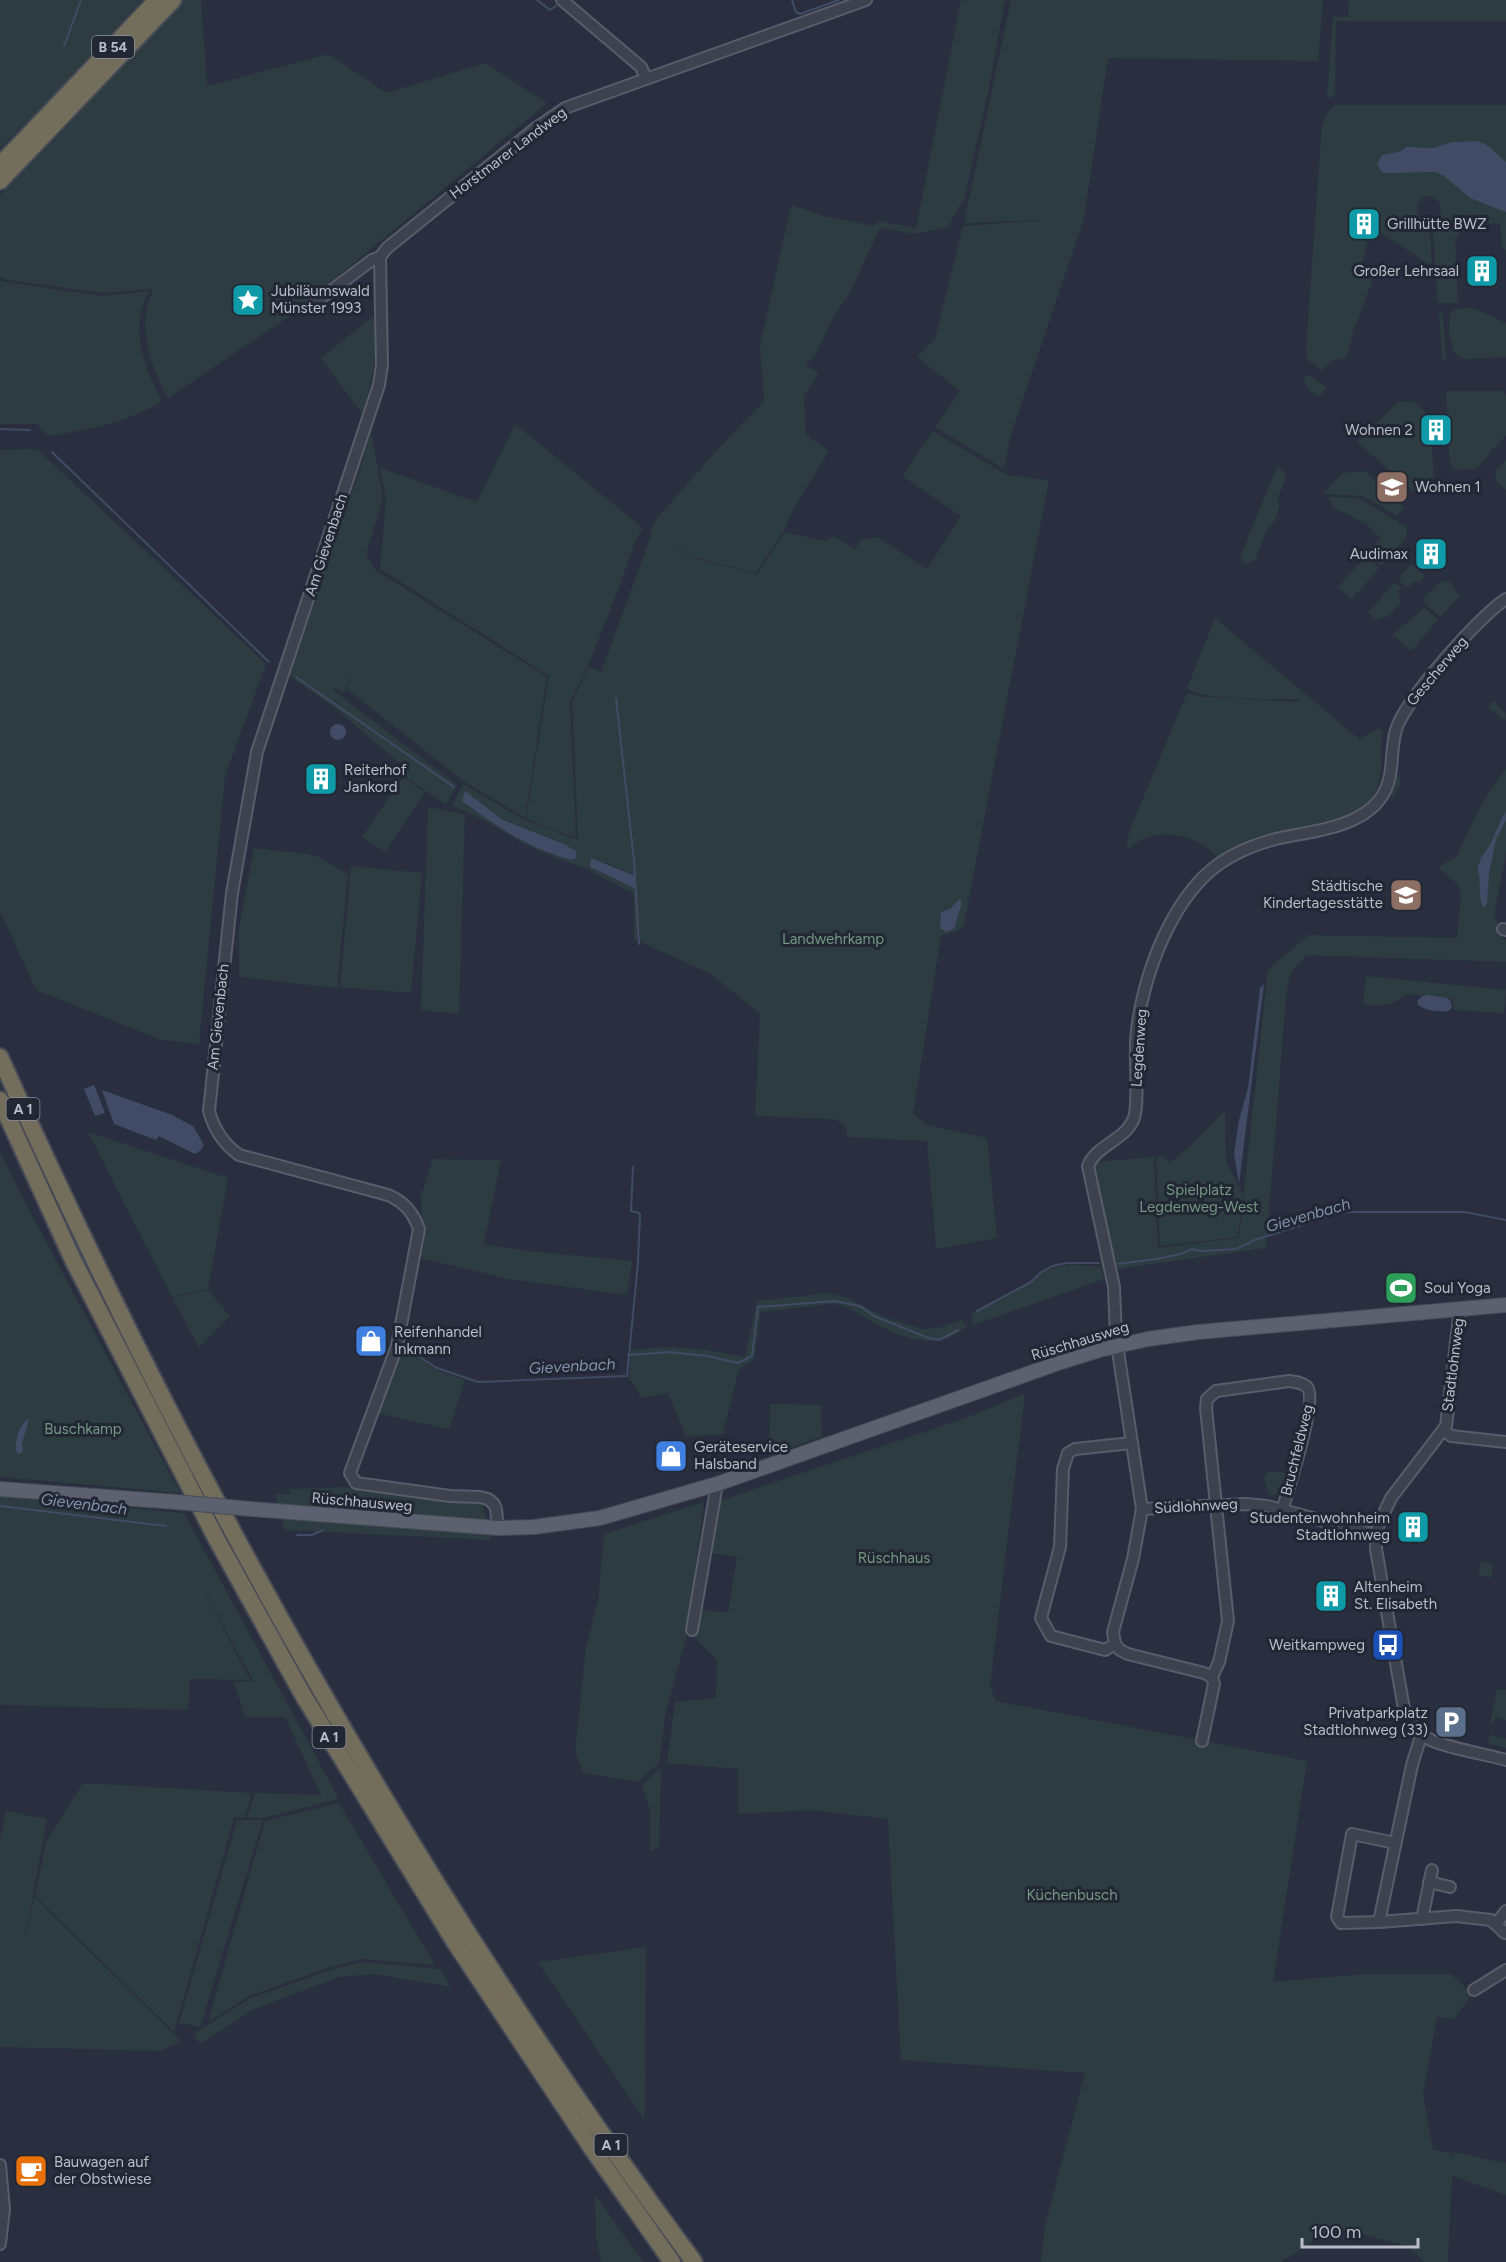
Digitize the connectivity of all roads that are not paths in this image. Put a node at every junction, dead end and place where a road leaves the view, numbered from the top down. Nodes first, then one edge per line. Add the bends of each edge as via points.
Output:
1 (157, 0) edge
2 (173, 0) edge
3 (562, 0) edge
4 (866, 0) edge
5 (646, 78) junction
6 (69, 94) junction
7 (0, 154) edge
8 (0, 165) edge
9 (0, 181) edge
10 (380, 257) junction
11 (312, 305) dead end
12 (1506, 599) edge
13 (1384, 792) joint
14 (0, 1057) edge
15 (0, 1100) edge
16 (1506, 1305) edge
17 (1460, 1309) junction
18 (1117, 1345) junction
19 (1443, 1430) junction
20 (1506, 1442) edge
21 (1132, 1443) junction
22 (717, 1484) junction
23 (0, 1489) edge
24 (1216, 1506) junction
25 (1283, 1508) junction
26 (1142, 1509) junction
27 (498, 1528) junction
28 (1376, 1535) junction
29 (692, 1630) dead end
30 (1115, 1644) junction
31 (1212, 1677) junction
32 (1421, 1736) junction
33 (1202, 1741) dead end
34 (1506, 1760) edge
35 (1395, 1843) junction
36 (1432, 1870) dead end
37 (1429, 1882) junction
38 (1450, 1887) dead end
39 (1506, 1911) edge
40 (1422, 1918) junction
41 (1379, 1922) junction
42 (1497, 1923) junction
43 (1505, 1933) edge
44 (1506, 1970) edge
45 (1474, 1990) dead end
46 (0, 2165) edge
47 (0, 2244) edge
48 (672, 2262) edge
49 (694, 2262) edge

1 - 6 highway, B 54
2 - 9 highway, B 54
3 - 5 street via 641,67
4 - 5 street, Horstmarer Landweg
5 - 10 street, Horstmarer Landweg via 578,102 550,118
6 - 7 highway
6 - 8 highway, B 54
10 - 11 street, Horstmarer Landweg
10 - 27 street, Am Gievenbach via 379,385 255,758 232,894 209,1111 224,1142 239,1155 388,1195 412,1213 419,1229 397,1346 350,1473 356,1483 488,1499 496,1509
12 - 13 street, Gescherweg via 1412,699 1395,731 1392,767
13 - 18 street, Legdenweg via 1370,809 1337,826 1277,839 1229,858 1200,882 1178,910 1159,951 1143,1002 1137,1033 1134,1118 1126,1130 1095,1154 1088,1166 1111,1271
14 - 49 highway, A 1 via 97,1265 233,1532 319,1686 482,1953
15 - 48 highway, A 1 via 73,1260 217,1540 303,1695 480,1982
16 - 17 main road, Rüschhausweg
17 - 18 main road, Rüschhausweg via 1198,1332
17 - 19 street, Stadtlohnweg
18 - 21 street, Südlohnweg
18 - 22 main road, Rüschhausweg
19 - 20 street via 1450,1436
19 - 28 street, Stadtlohnweg via 1391,1498
21 - 26 street, Südlohnweg
21 - 30 street via 1068,1453 1063,1468 1060,1547 1041,1618 1051,1636 1105,1650
22 - 27 main road, Rüschhausweg via 600,1518
22 - 29 street
23 - 27 main road, Rüschhausweg, bridge
24 - 25 street, Südlohnweg
24 - 25 street, Bruchfeldweg via 1208,1400 1216,1392 1289,1381 1306,1386 1310,1406
24 - 26 street, Südlohnweg
24 - 31 street via 1228,1622
25 - 28 street, Südlohnweg
26 - 30 street via 1113,1632
28 - 32 street, Stadtlohnweg via 1404,1708
30 - 31 street via 1128,1654
31 - 33 street via 1214,1684
32 - 34 street
32 - 35 street
35 - 41 street
35 - 41 street via 1352,1834 1337,1917 1341,1923
36 - 37 street
37 - 38 street
37 - 40 street
39 - 42 street
40 - 41 street
40 - 42 street via 1456,1916
42 - 43 street
44 - 45 street
46 - 47 street via 4,2209

